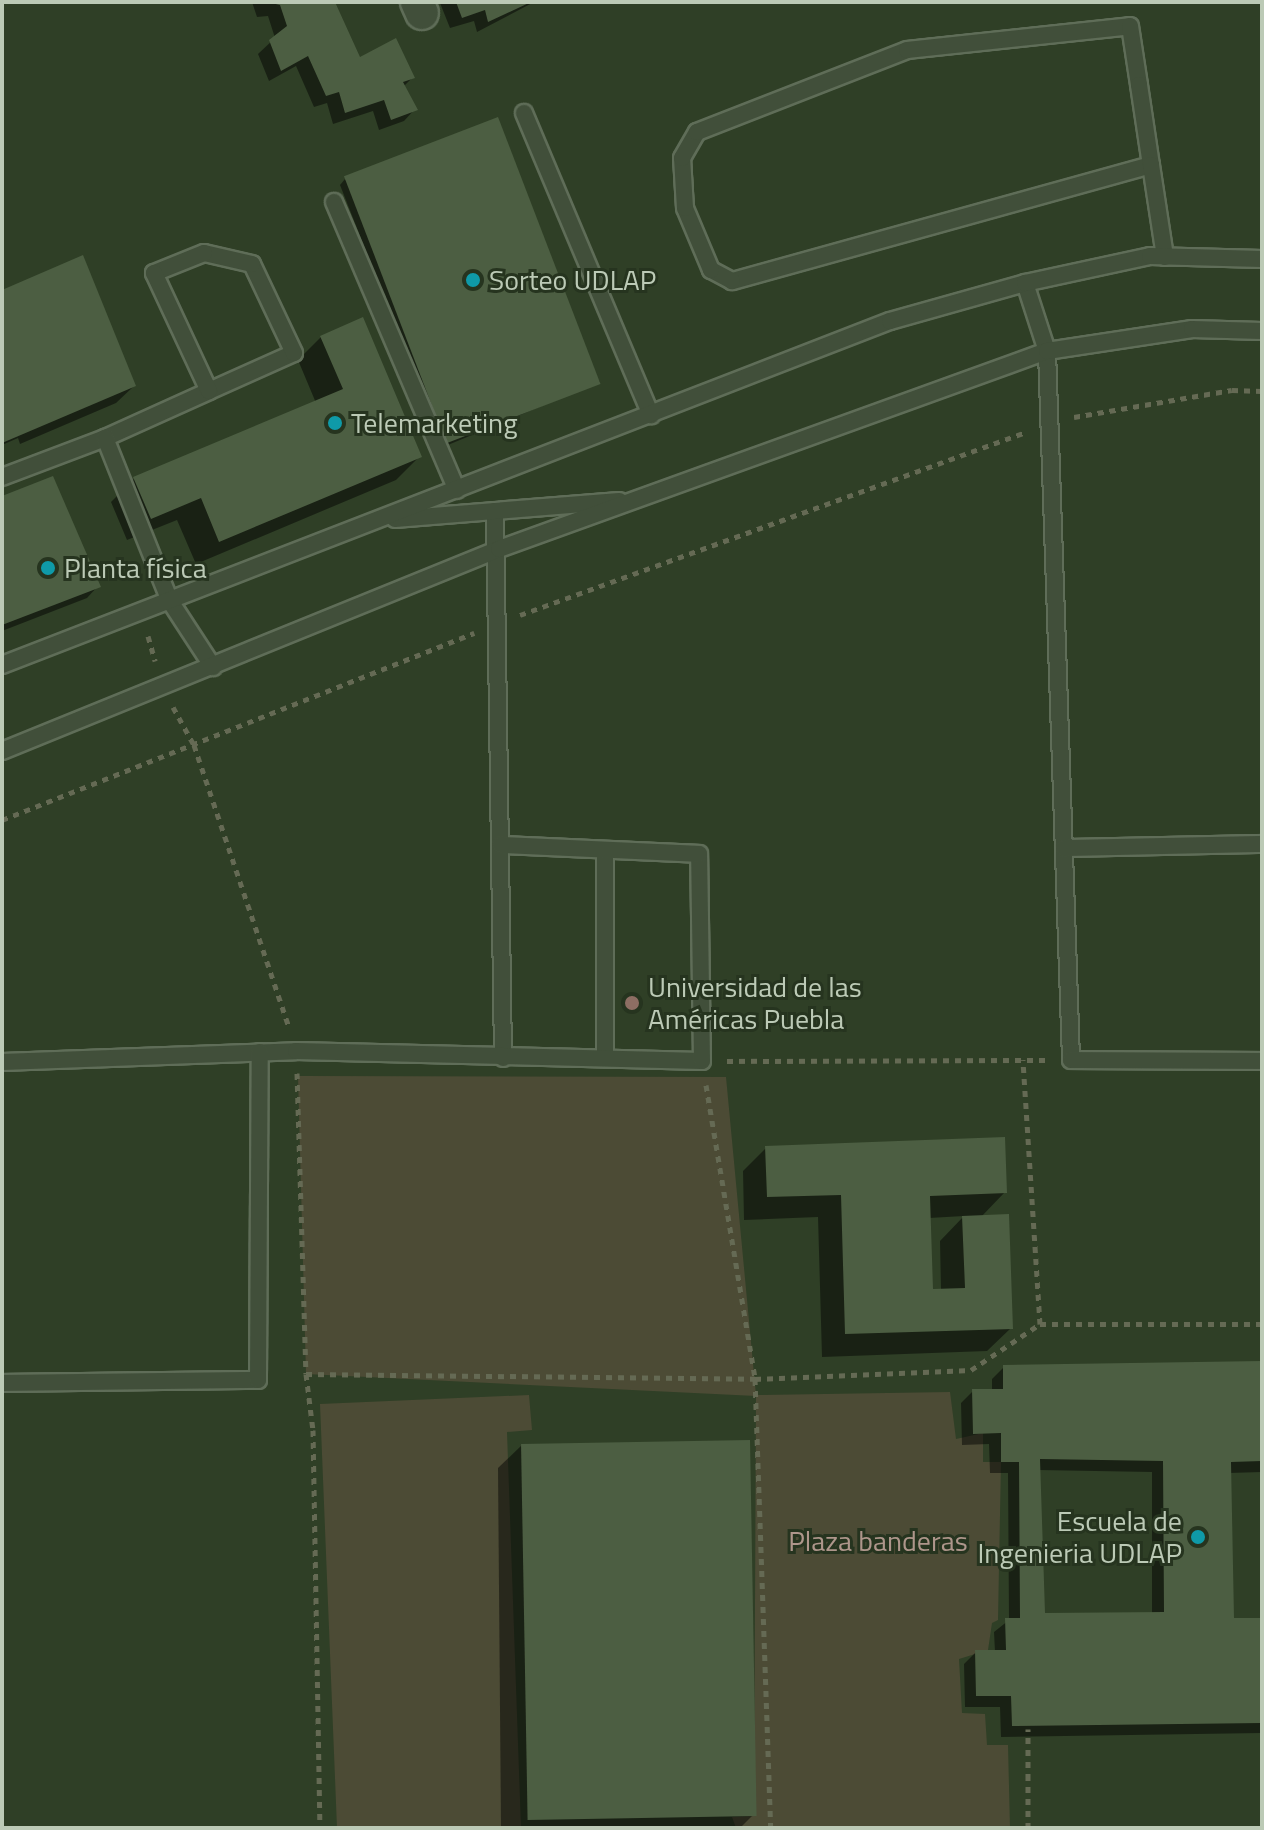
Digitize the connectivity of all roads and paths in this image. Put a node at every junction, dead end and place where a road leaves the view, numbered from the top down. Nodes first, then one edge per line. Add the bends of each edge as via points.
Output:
1 (524, 113) dead end
2 (1151, 165) junction
3 (334, 202) dead end
4 (1165, 257) junction
5 (1262, 259) edge
6 (1025, 283) junction
7 (1262, 331) edge
8 (1047, 351) junction
9 (209, 391) junction
10 (1262, 391) edge
11 (651, 415) junction
12 (1049, 425) junction
13 (105, 438) junction
14 (2, 477) edge
15 (457, 490) junction
16 (647, 499) junction
17 (495, 511) junction
18 (378, 521) junction
19 (499, 549) junction
20 (170, 601) junction
21 (500, 623) junction
22 (2, 665) edge
23 (213, 667) junction
24 (2, 751) edge
25 (2, 820) edge
26 (1262, 844) edge
27 (500, 845) junction
28 (1064, 848) junction
29 (605, 852) junction
30 (260, 1052) junction
31 (503, 1058) junction
32 (605, 1058) junction
33 (1023, 1060) junction
34 (1071, 1060) junction
35 (702, 1061) junction
36 (1262, 1061) edge
37 (2, 1062) edge
38 (1040, 1324) junction
39 (1262, 1324) edge
40 (306, 1374) dead end
41 (755, 1379) junction
42 (2, 1383) edge
43 (1028, 1729) dead end
44 (771, 1828) edge
45 (1028, 1828) edge

1 - 11 lane
2 - 2 lane via 1130,26 907,50 697,132 682,158 685,208 711,270 732,281
2 - 4 lane
3 - 15 lane
4 - 5 lane
4 - 6 lane
6 - 8 lane
6 - 11 lane via 890,321
7 - 8 lane via 1192,329
8 - 12 lane
8 - 16 lane
9 - 9 lane via 294,353 252,264 204,253 154,273
9 - 13 lane
10 - 12 path via 1232,390 1101,408
11 - 15 lane
12 - 21 path via 942,459
12 - 28 lane
13 - 14 lane
13 - 20 lane
15 - 18 lane
16 - 17 lane
16 - 19 lane
17 - 18 lane
17 - 19 lane
18 - 20 lane
19 - 21 lane
19 - 23 lane
20 - 22 lane
20 - 23 lane
21 - 25 path
21 - 27 lane
23 - 24 lane
26 - 28 lane
27 - 29 lane
27 - 31 lane
28 - 34 lane
29 - 32 lane
29 - 35 lane via 699,854
30 - 31 lane
30 - 37 lane
30 - 42 lane via 258,1380
31 - 32 lane
32 - 35 lane
33 - 34 path
33 - 35 path
33 - 38 path
34 - 36 lane
35 - 41 path
38 - 39 path
38 - 41 path via 971,1370
40 - 41 path
41 - 44 path
43 - 45 path

